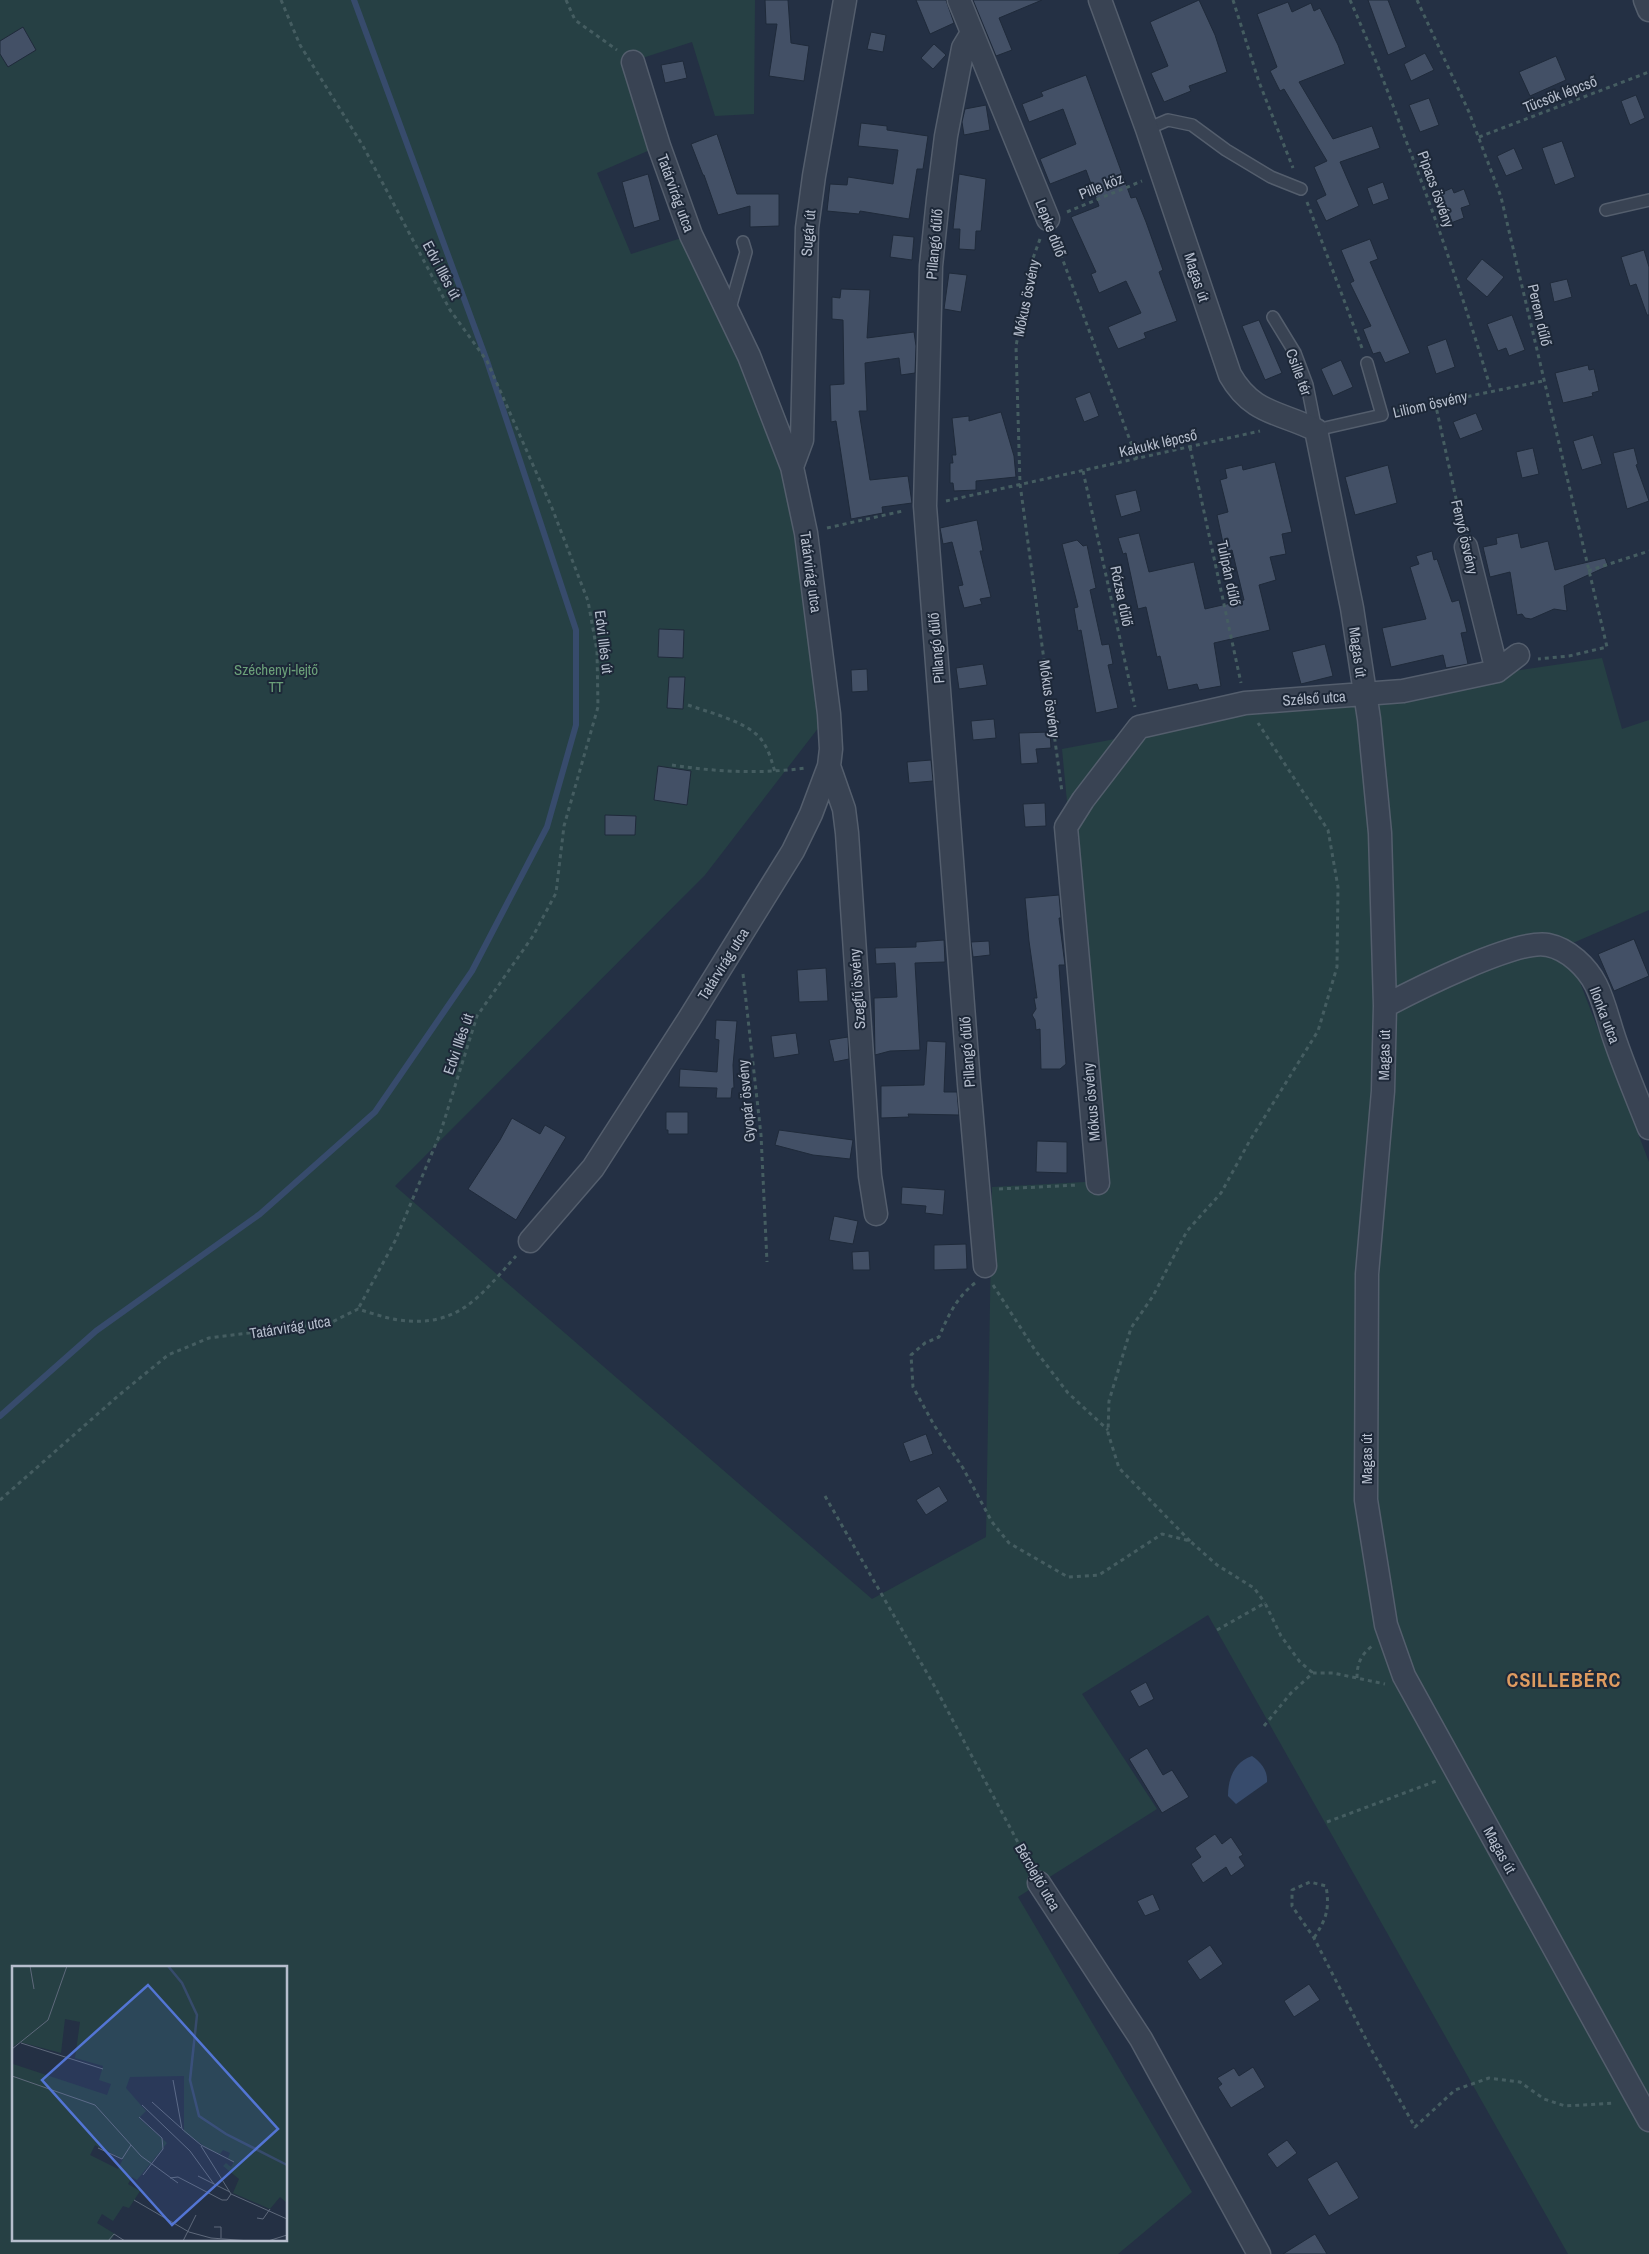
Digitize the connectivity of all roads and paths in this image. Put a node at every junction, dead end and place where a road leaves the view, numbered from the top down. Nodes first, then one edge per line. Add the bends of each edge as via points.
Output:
1 (282, 0) edge
2 (566, 0) edge
3 (845, 0) edge
4 (959, 0) edge
5 (1100, 0) edge
6 (1350, 0) edge
7 (1417, 0) edge
8 (1645, 0) edge
9 (1649, 10) edge
10 (972, 34) junction
11 (633, 62) joint
12 (1649, 72) edge
13 (1147, 129) junction
14 (1479, 137) junction
15 (1162, 173) junction
16 (1302, 189) dead end
17 (1649, 200) edge
18 (1606, 210) dead end
19 (1048, 219) junction
20 (743, 242) dead end
21 (729, 312) junction
22 (1273, 317) dead end
23 (1367, 363) dead end
24 (1544, 381) junction
25 (1491, 390) junction
26 (1435, 402) junction
27 (1382, 415) junction
28 (1264, 430) dead end
29 (1316, 430) junction
30 (1190, 447) junction
31 (1137, 459) junction
32 (792, 467) junction
33 (1083, 471) junction
34 (1020, 484) junction
35 (1466, 547) joint
36 (1649, 552) edge
37 (1588, 571) junction
38 (1518, 655) joint
39 (1497, 671) junction
40 (1364, 694) junction
41 (1245, 703) junction
42 (688, 705) dead end
43 (1139, 727) junction
44 (672, 765) dead end
45 (829, 766) junction
46 (775, 772) junction
47 (1066, 827) junction
48 (738, 939) junction
49 (1385, 1006) junction
50 (1649, 1128) edge
51 (1098, 1183) joint
52 (992, 1190) dead end
53 (876, 1214) dead end
54 (530, 1241) joint
55 (767, 1262) dead end
56 (988, 1274) junction
57 (358, 1309) junction
58 (1108, 1430) junction
59 (826, 1496) dead end
60 (0, 1500) edge
61 (1190, 1541) junction
62 (1265, 1604) junction
63 (1217, 1630) dead end
64 (1388, 1632) junction
65 (1314, 1673) junction
66 (1357, 1678) junction
67 (1412, 1690) junction
68 (1264, 1726) dead end
69 (1458, 1772) junction
70 (1327, 1822) dead end
71 (1040, 1883) joint
72 (1314, 1938) junction
73 (1644, 2111) edge
74 (1259, 2254) edge

1 - 57 path, Edvi Illés út via 300,46 363,146 450,310 487,361 552,508 588,601 597,652 598,707 564,826 556,893 533,936 477,1016 440,1134 395,1241
2 - 11 path via 575,20
3 - 32 street, Sugár út via 807,228 802,440
4 - 10 street, Lepke dűlő
5 - 13 street, Magas út
6 - 25 path, Pipacs ösvény via 1429,200
7 - 14 path, Perem dűlő
8 - 9 street
10 - 19 street, Lepke dűlő
10 - 56 street, Pillangó dűlő via 963,48 946,136 931,266 925,506 968,1074
11 - 21 street, Tatárvirág utca via 691,235
12 - 14 path, Tücsök lépcső
13 - 15 street, Magas út
13 - 16 lane via 1168,120 1192,125 1271,177
14 - 24 path, Perem dűlő via 1501,198
15 - 19 path, Pille köz
15 - 29 street, Magas út via 1230,375 1240,391 1255,403
17 - 18 lane
19 - 31 path, Lepke dűlő
19 - 34 path, Mókus ösvény via 1032,261 1016,346
20 - 21 lane via 746,252
21 - 32 street, Tatárvirág utca
22 - 29 lane, Csille tér via 1295,353 1307,384
23 - 27 lane
24 - 25 path, Liliom ösvény
24 - 37 path, Perem dűlő
25 - 26 path, Liliom ösvény
26 - 27 path, Liliom ösvény
26 - 35 path, Fenyő ösvény
27 - 29 lane, Liliom ösvény
28 - 30 path, Kakukk lépcső
29 - 40 street, Magas út via 1352,608
30 - 31 path, Kakukk lépcső
30 - 41 path, Tulipán dűlő
31 - 33 path, Kakukk lépcső
32 - 45 street, Tatárvirág utca via 806,533 829,714
33 - 34 path, Kakukk lépcső
33 - 43 path, Rózsa dűlő
34 - 47 path, Mókus ösvény
35 - 39 street, Fenyő ösvény
36 - 37 path
37 - 38 path, Perem dűlő via 1608,647 1541,660
38 - 39 street, Szélső utca
39 - 40 street, Szélső utca via 1402,691
40 - 41 street, Szélső utca
40 - 49 street, Magas út via 1380,832
41 - 43 street, Szélső utca
41 - 58 path via 1328,830 1338,887 1337,967 1318,1031 1221,1193 1188,1231 1153,1296 1130,1328 1109,1401
42 - 46 path via 757,734 770,753
43 - 47 street
44 - 46 path via 701,770
45 - 46 path
45 - 48 street, Tatárvirág utca via 793,851
45 - 53 street, Szegfű ösvény via 842,802 847,833 870,1176
47 - 51 street, Mókus ösvény
48 - 54 street, Tatárvirág utca via 593,1168
48 - 55 path, Gyopár ösvény via 761,1135
49 - 50 street, Ilonka utca via 1475,964 1533,944 1549,945 1576,959 1596,985
49 - 64 street, Magas út via 1384,1091 1367,1274 1366,1500
51 - 52 path
54 - 57 path via 480,1297 458,1313 432,1322 398,1320
56 - 58 path via 1035,1350 1068,1392
56 - 61 path via 963,1293 939,1337 925,1343 911,1355 913,1387 992,1522 1009,1544 1068,1577 1099,1575 1162,1534
57 - 60 path, Tatárvirág utca via 330,1323 210,1338 168,1355
58 - 61 path via 1119,1468
59 - 71 path, Bérclejtő utca via 936,1687
61 - 62 path via 1217,1565 1254,1588
62 - 63 path
62 - 65 path via 1281,1636 1300,1662
64 - 66 path via 1363,1654 1357,1665
64 - 67 street, Magas út
65 - 66 path
65 - 68 path via 1291,1693
66 - 67 path
67 - 69 street, Magas út
69 - 70 path
69 - 73 street, Magas út
71 - 74 street, Bérclejtő utca via 1141,2039
72 - 72 path via 1292,1906 1292,1890 1310,1882 1326,1886 1329,1902 1325,1920
72 - 73 path via 1415,2127 1455,2090 1489,2078 1520,2082 1544,2098 1565,2106

